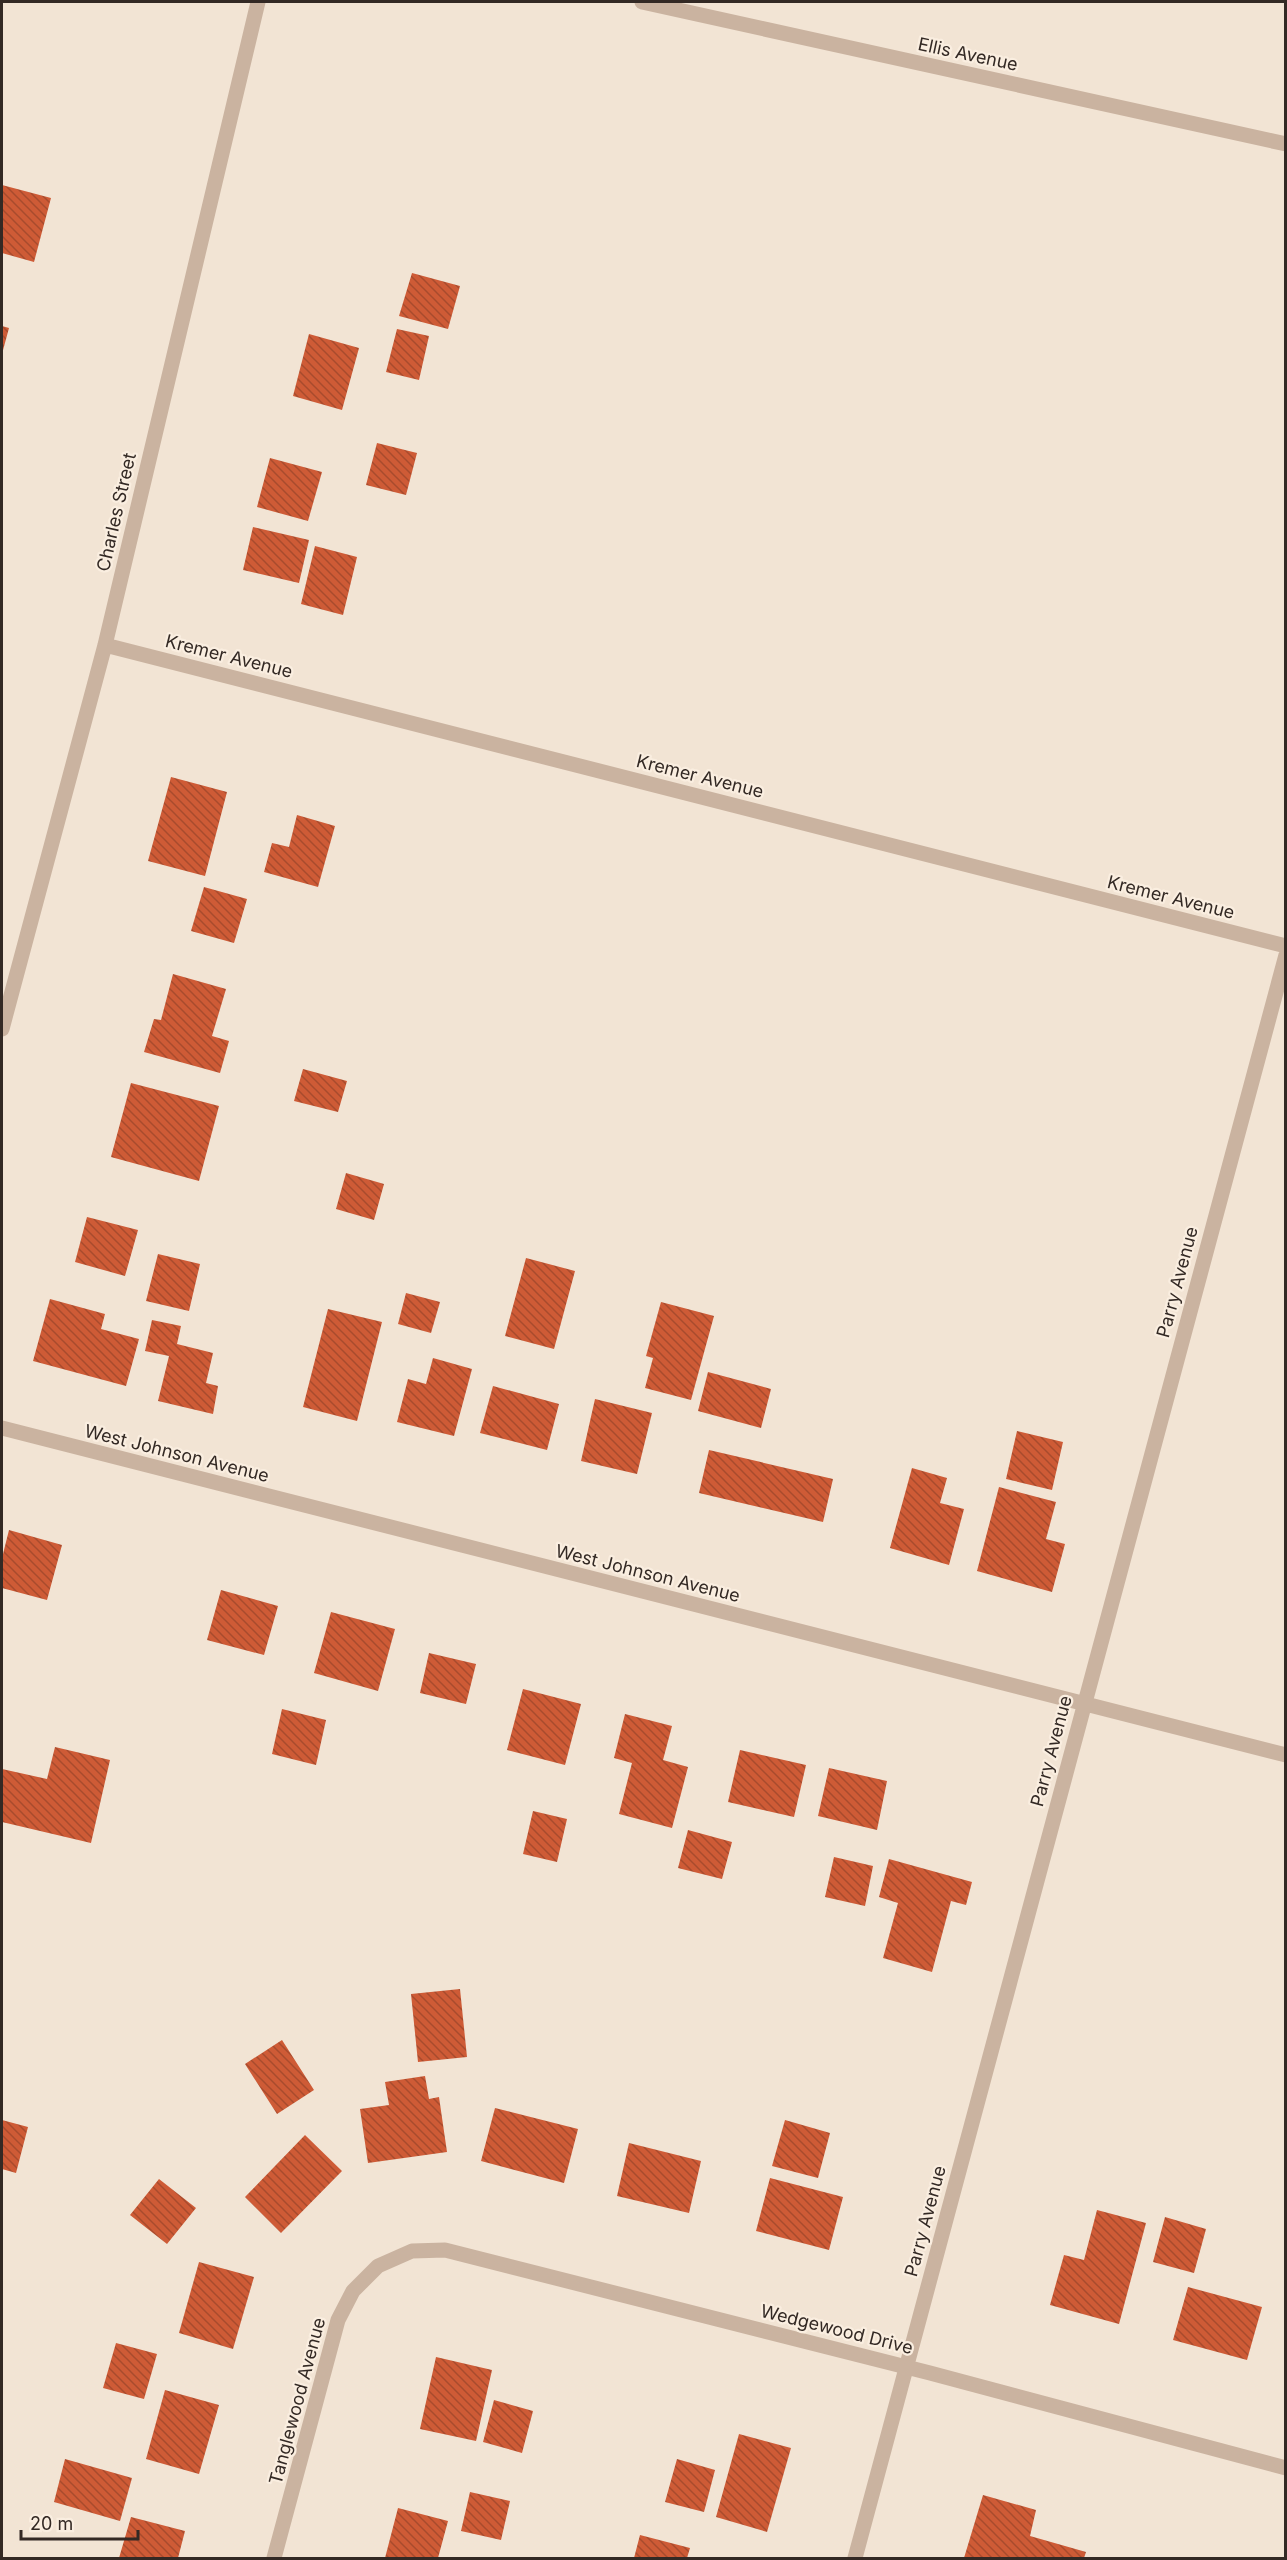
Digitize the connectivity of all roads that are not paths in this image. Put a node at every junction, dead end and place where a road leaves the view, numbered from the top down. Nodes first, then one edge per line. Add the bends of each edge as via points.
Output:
1 (258, 2) edge
2 (642, 2) edge
3 (1286, 144) edge
4 (105, 645) junction
5 (1286, 946) edge
6 (1286, 955) edge
7 (2, 1029) edge
8 (2, 1428) edge
9 (1084, 1704) junction
10 (1286, 1755) edge
11 (378, 2266) joint
12 (906, 2367) junction
13 (1286, 2468) edge
14 (274, 2559) edge
15 (855, 2559) edge

1 - 4 street, Charles Street
2 - 3 street, Ellis Avenue
4 - 5 street, Kremer Avenue
4 - 7 street, Charles Street
6 - 9 street, Parry Avenue
8 - 9 street, West Johnson Avenue
9 - 10 street, West Johnson Avenue
9 - 12 street, Parry Avenue
11 - 12 street, Wedgewood Drive via 412,2252 446,2250
11 - 14 street, Tanglewood Avenue via 353,2291 338,2320
12 - 13 street, Wedgewood Drive
12 - 15 street, Parry Avenue

